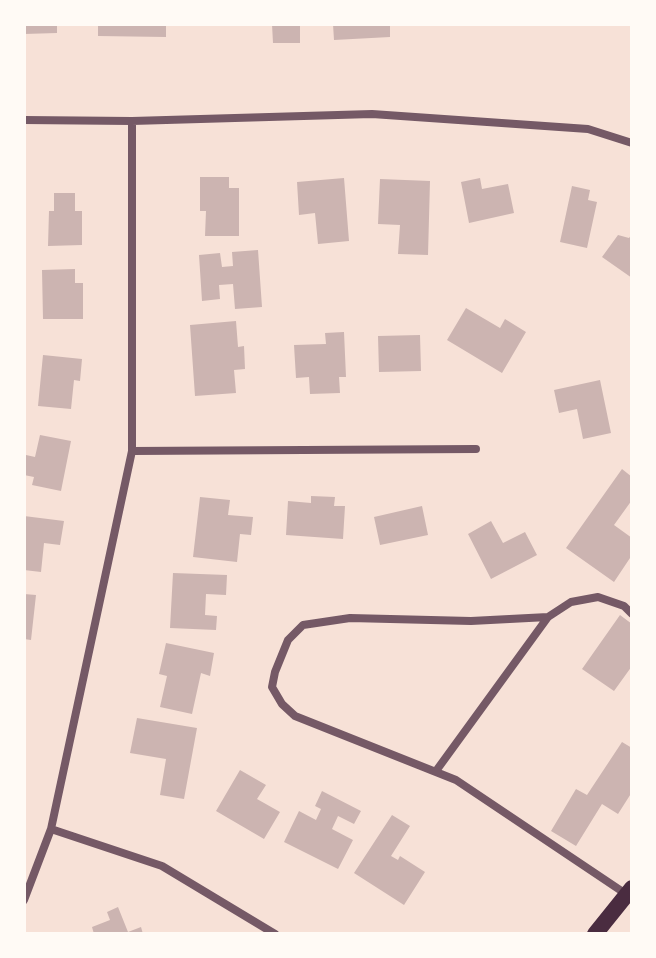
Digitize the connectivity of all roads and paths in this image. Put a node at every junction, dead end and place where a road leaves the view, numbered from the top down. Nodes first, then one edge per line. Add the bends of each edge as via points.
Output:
1 (24, 120) edge
2 (132, 121) junction
3 (632, 143) edge
4 (476, 449) dead end
5 (132, 451) junction
6 (632, 614) edge
7 (548, 617) junction
8 (436, 771) junction
9 (51, 829) junction
10 (629, 891) edge
11 (24, 900) edge
12 (275, 934) edge
13 (595, 934) edge

1 - 2 street
2 - 3 street via 372,114 588,129
2 - 5 street
4 - 5 street
5 - 9 street
6 - 7 street via 598,597 571,602
7 - 8 street
7 - 8 street via 350,618 303,625 288,640 272,687 288,710
8 - 10 street
9 - 11 street
9 - 12 street via 162,866
10 - 13 main road

